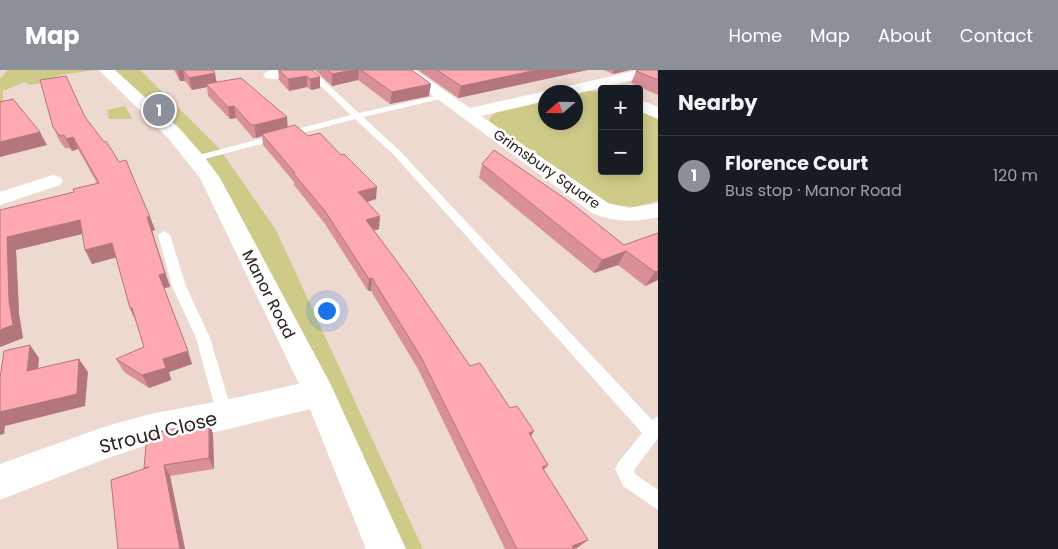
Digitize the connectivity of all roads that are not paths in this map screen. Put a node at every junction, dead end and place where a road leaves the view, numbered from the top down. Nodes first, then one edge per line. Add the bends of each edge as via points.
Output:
1 (106, 70) edge
2 (298, 70) edge
3 (308, 70) edge
4 (405, 70) edge
5 (658, 70) edge
6 (271, 75) dead end
7 (606, 85) edge
8 (598, 87) edge
9 (583, 89) edge
10 (442, 96) junction
11 (538, 98) edge
12 (643, 106) edge
13 (468, 114) junction
14 (658, 114) edge
15 (359, 115) junction
16 (198, 158) junction
17 (53, 181) dead end
18 (0, 199) edge
19 (658, 210) edge
20 (164, 235) dead end
21 (319, 393) junction
22 (225, 415) junction
23 (655, 428) edge
24 (0, 482) edge
25 (658, 501) edge
26 (386, 549) edge

1 - 16 street, Manor Road
2 - 6 street
3 - 15 lane
4 - 10 street, Grimsbury Square
5 - 7 street
8 - 9 street
10 - 13 street, Grimsbury Square
10 - 15 lane
11 - 13 street, Grimsbury Square
12 - 14 street
13 - 19 street, Grimsbury Square via 600,208 610,213 635,216
15 - 16 lane
15 - 23 lane
16 - 21 street, Manor Road
17 - 18 street
20 - 22 lane via 179,286 203,338
21 - 22 street, Stroud Close
21 - 26 street, Manor Road
22 - 24 street, Stroud Close via 166,426 104,443
23 - 25 lane via 624,469 629,480

